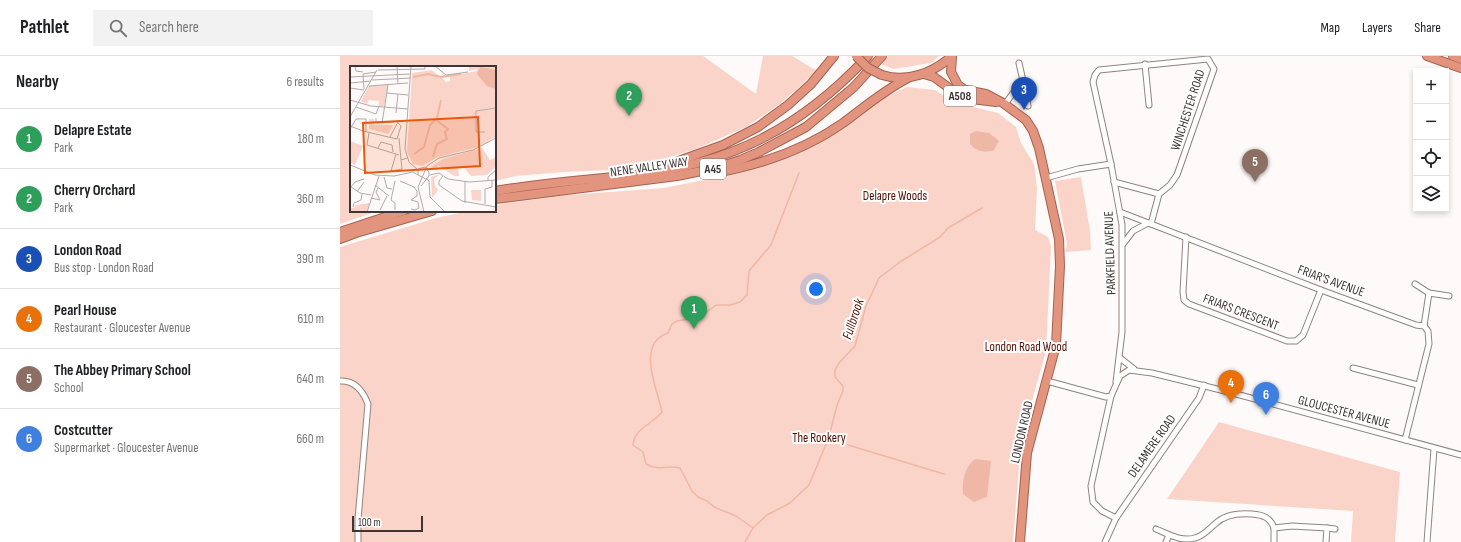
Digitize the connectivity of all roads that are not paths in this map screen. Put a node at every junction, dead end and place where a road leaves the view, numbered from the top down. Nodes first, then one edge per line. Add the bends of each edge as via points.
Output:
1 (834, 56) edge
2 (856, 56) edge
3 (868, 56) edge
4 (882, 56) edge
5 (952, 56) edge
6 (1427, 56) edge
7 (1453, 56) edge
8 (1461, 59) edge
9 (1019, 64) dead end
10 (1145, 64) junction
11 (1461, 68) edge
12 (924, 74) junction
13 (908, 78) junction
14 (1022, 81) junction
15 (1004, 104) junction
16 (1149, 105) dead end
17 (1028, 106) dead end
18 (1110, 164) junction
19 (635, 175) junction
20 (1046, 178) junction
21 (1114, 182) junction
22 (596, 186) junction
23 (496, 191) edge
24 (1159, 194) junction
25 (496, 198) edge
26 (400, 212) edge
27 (429, 212) edge
28 (1120, 212) junction
29 (1149, 223) junction
30 (340, 232) edge
31 (1186, 237) junction
32 (340, 239) edge
33 (1123, 244) junction
34 (1415, 284) dead end
35 (1321, 290) junction
36 (1429, 293) junction
37 (1449, 296) dead end
38 (1424, 326) junction
39 (1120, 358) junction
40 (1354, 368) dead end
41 (1134, 369) junction
42 (340, 381) edge
43 (1047, 381) junction
44 (1117, 382) junction
45 (1204, 385) junction
46 (1418, 385) junction
47 (1111, 396) junction
48 (1405, 440) junction
49 (1434, 449) junction
50 (1461, 456) edge
51 (1116, 518) junction
52 (1274, 528) junction
53 (1327, 528) junction
54 (1156, 529) dead end
55 (1335, 529) dead end
56 (1169, 535) junction
57 (1200, 536) junction
58 (358, 542) edge
59 (1020, 542) edge
60 (1105, 542) edge
61 (1166, 542) edge
62 (1204, 542) edge
63 (1274, 542) edge
64 (1326, 542) edge
65 (1427, 542) edge

1 - 19 highway via 811,84 758,127 690,158
2 - 13 highway, A508, bridge via 868,68 882,75 890,78
3 - 19 highway, NENE VALLEY WAY / A45 via 847,79 812,108 777,131 736,151
4 - 22 highway, NENE VALLEY WAY / A45 via 854,87 806,127 759,152 716,168 670,177
5 - 12 highway, A508
5 - 15 highway, LONDON ROAD / A508 via 951,72 958,85 965,90 986,94
6 - 11 highway
7 - 8 highway
9 - 14 street
10 - 16 street
10 - 18 street, WINCHESTER ROAD via 1099,70 1094,75 1093,82
10 - 24 street, WINCHESTER ROAD via 1205,58 1214,69 1177,175
12 - 13 highway, A508
12 - 15 highway, A508 via 934,77 963,98
13 - 22 highway via 881,93 822,136 764,162 741,169 676,180 641,185
14 - 15 street
14 - 17 street via 1024,100
15 - 20 highway, LONDON ROAD / A508 via 1026,120 1033,132
18 - 20 street
18 - 21 street, PARKFIELD AVENUE
19 - 23 highway, NENE VALLEY WAY / A45
20 - 43 highway, LONDON ROAD / A508 via 1059,239 1060,266 1056,345
21 - 24 street
21 - 28 street, PARKFIELD AVENUE
22 - 25 highway, NENE VALLEY WAY / A45
24 - 29 street
26 - 30 highway
27 - 32 highway
28 - 29 street, FRIAR'S AVENUE
28 - 33 street, PARKFIELD AVENUE
29 - 31 street, FRIAR'S AVENUE
29 - 33 street via 1133,231
31 - 35 street, FRIAR'S AVENUE
31 - 35 street, FRIARS CRESCENT via 1184,300 1196,307 1287,341 1296,341 1303,335
33 - 39 street, PARKFIELD AVENUE
34 - 36 street
35 - 38 street, FRIAR'S AVENUE
36 - 37 street
36 - 38 street
38 - 46 street via 1428,331 1429,344
39 - 41 street
39 - 44 street, PARKFIELD AVENUE
40 - 46 street
41 - 44 street via 1123,373
41 - 45 street, GLOUCESTER AVENUE
42 - 58 street via 349,381 358,386 368,404
43 - 47 street via 1106,397
43 - 59 highway, LONDON ROAD / A508 via 1032,427 1027,453
44 - 47 street
45 - 48 street, GLOUCESTER AVENUE
45 - 51 street, DELAMERE ROAD via 1199,398
46 - 48 street
47 - 51 street via 1090,495 1102,511
48 - 49 street, GLOUCESTER AVENUE
49 - 50 street, GLOUCESTER AVENUE
49 - 65 street
51 - 60 street, DELAMERE ROAD
52 - 53 street
52 - 57 street via 1265,516 1236,514 1216,522
52 - 63 street
53 - 55 street
53 - 64 street
54 - 56 street
56 - 57 street via 1186,539
56 - 61 street
57 - 62 street

